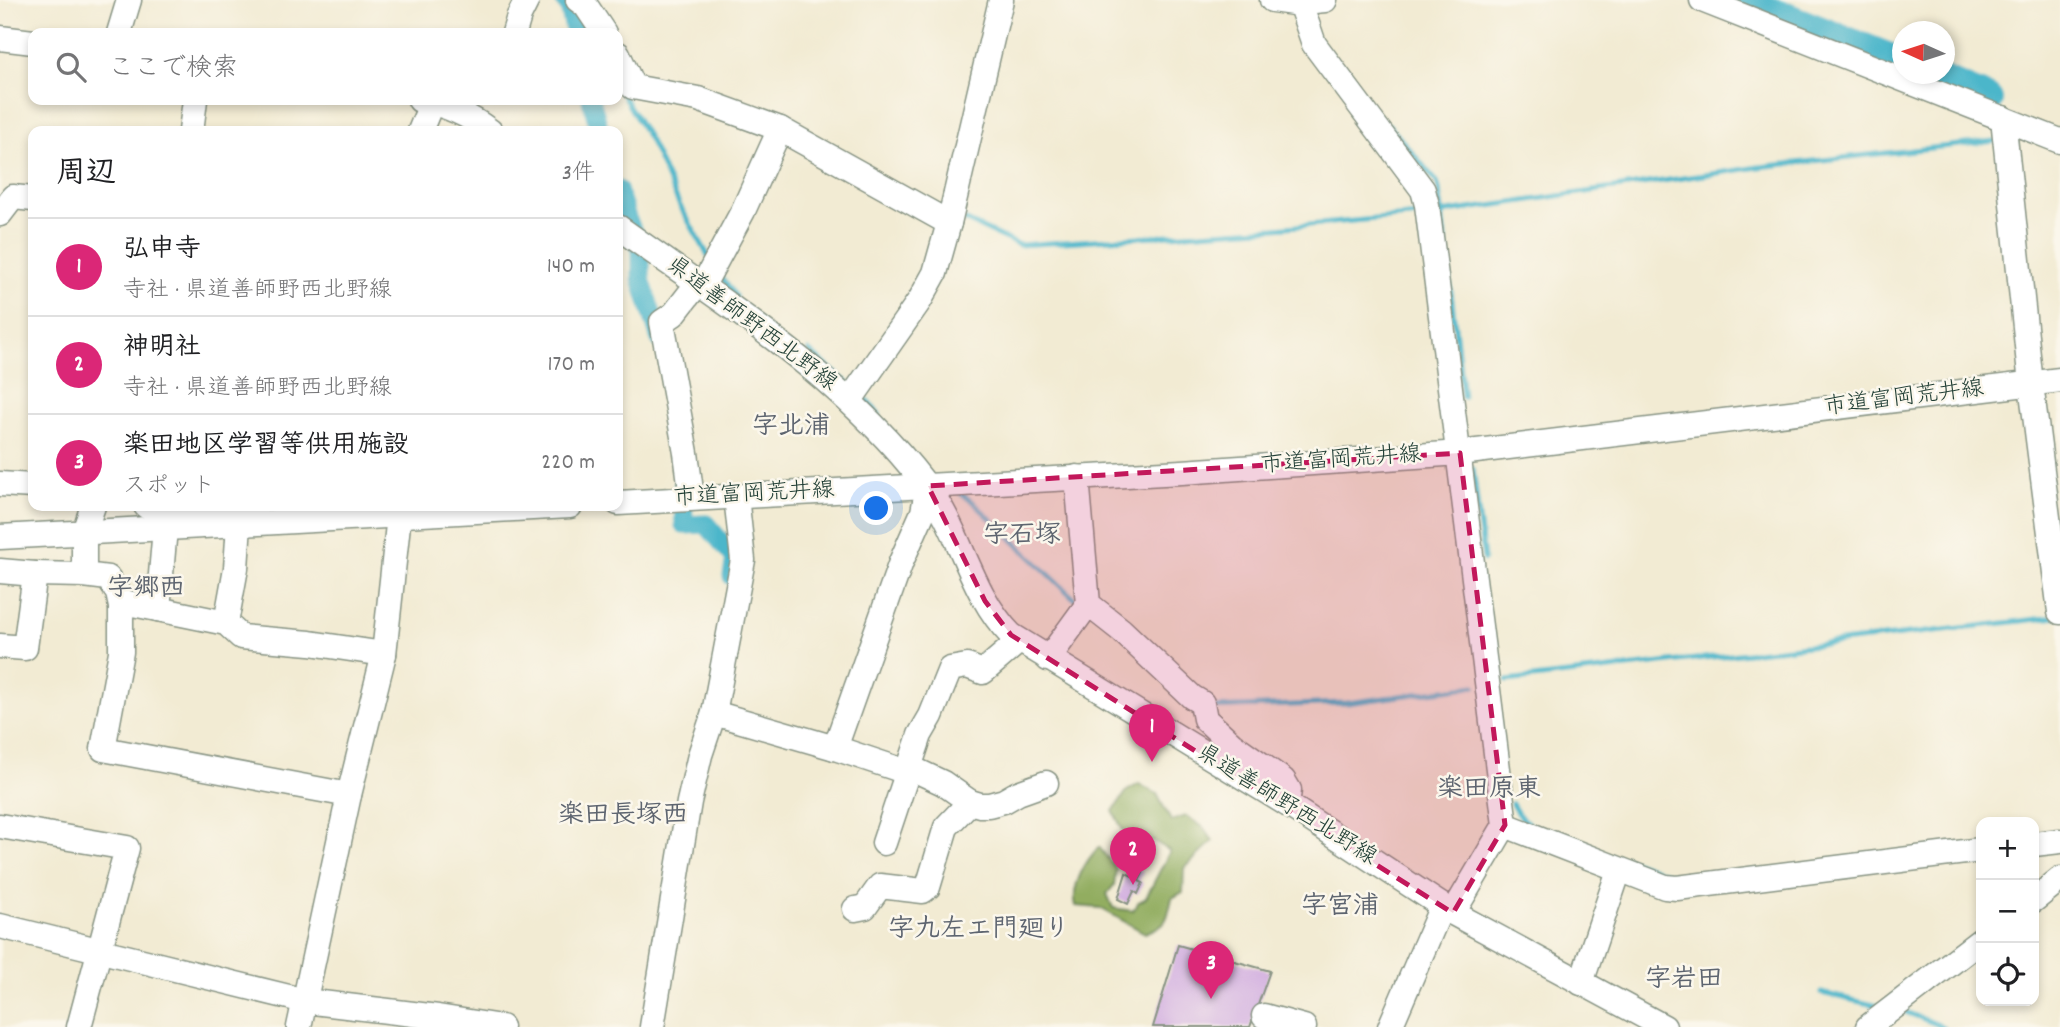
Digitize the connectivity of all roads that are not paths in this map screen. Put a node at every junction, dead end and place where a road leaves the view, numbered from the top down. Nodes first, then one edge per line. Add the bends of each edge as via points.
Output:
1 (129, 0) edge
2 (527, 0) edge
3 (578, 0) edge
4 (1001, 0) edge
5 (1272, 0) edge
6 (1325, 0) edge
7 (1702, 0) edge
8 (1310, 2) edge
9 (121, 28) edge
10 (515, 28) edge
11 (601, 28) edge
12 (0, 38) edge
13 (28, 41) edge
14 (623, 65) edge
15 (194, 105) edge
16 (425, 105) edge
17 (446, 105) edge
18 (484, 117) edge
19 (2003, 118) junction
20 (192, 126) edge
21 (421, 126) edge
22 (780, 129) junction
23 (2060, 141) edge
24 (28, 198) edge
25 (0, 214) edge
26 (951, 214) junction
27 (630, 236) edge
28 (700, 285) junction
29 (2060, 380) edge
30 (2031, 384) junction
31 (856, 393) junction
32 (1470, 452) junction
33 (1077, 477) junction
34 (0, 484) edge
35 (28, 486) edge
36 (928, 486) junction
37 (736, 496) junction
38 (685, 498) junction
39 (623, 503) edge
40 (91, 511) edge
41 (400, 511) edge
42 (246, 515) edge
43 (165, 528) junction
44 (84, 532) junction
45 (0, 537) edge
46 (0, 571) edge
47 (34, 573) junction
48 (84, 575) junction
49 (1088, 604) junction
50 (2059, 606) edge
51 (121, 607) junction
52 (158, 609) junction
53 (226, 623) junction
54 (1019, 641) junction
55 (0, 646) edge
56 (384, 654) junction
57 (1048, 659) junction
58 (714, 713) junction
59 (835, 748) junction
60 (908, 770) junction
61 (1046, 783) dead end
62 (349, 795) junction
63 (970, 802) junction
64 (1287, 804) junction
65 (1505, 825) junction
66 (0, 826) edge
67 (2060, 841) edge
68 (884, 843) dead end
69 (2039, 843) edge
70 (1976, 851) edge
71 (1619, 870) junction
72 (2060, 879) edge
73 (2039, 896) edge
74 (855, 909) dead end
75 (1448, 909) junction
76 (0, 926) edge
77 (1977, 943) edge
78 (99, 951) junction
79 (1581, 983) junction
80 (305, 1001) junction
81 (1884, 1015) edge
82 (1264, 1016) dead end
83 (79, 1027) edge
84 (299, 1027) edge
85 (501, 1027) edge
86 (652, 1027) edge
87 (1304, 1027) edge
88 (1390, 1027) edge
89 (1664, 1027) edge

1 - 9 street
2 - 10 street
3 - 11 street
4 - 26 street
5 - 8 street
6 - 8 street
7 - 19 street
8 - 32 street via 1314,44 1423,190
12 - 13 street
14 - 22 street via 633,87 698,99
15 - 20 street
16 - 21 street
17 - 18 street
19 - 23 street
19 - 30 street
22 - 26 street
22 - 28 street via 743,211
24 - 25 street via 13,197
26 - 31 street via 935,273
27 - 28 street, 県道善師野西北野線
28 - 31 street, 県道善師野西北野線
28 - 38 street via 662,322 686,453
29 - 30 street, 市道富岡荒井線
30 - 32 street, 市道富岡荒井線
30 - 50 street
31 - 36 street, 県道善師野西北野線
32 - 33 street, 市道富岡荒井線
32 - 65 street
33 - 36 street, 市道富岡荒井線
33 - 49 street
34 - 35 street
36 - 37 street, 市道富岡荒井線
36 - 54 street, 県道善師野西北野線 via 985,601
36 - 59 street via 923,512
37 - 38 street, 市道富岡荒井線
37 - 58 street via 743,560
38 - 39 street, 市道富岡荒井線
40 - 44 street
41 - 42 street
41 - 56 street
42 - 43 street
42 - 53 street
43 - 44 street
43 - 52 street
44 - 45 street
44 - 48 street
46 - 47 street
47 - 48 street
47 - 55 street via 25,648
48 - 51 street via 108,578
49 - 57 street
49 - 64 street via 1202,703 1205,719 1232,744 1283,780 1289,790
51 - 52 street via 128,603
51 - 62 street via 121,652 103,749
52 - 53 street
53 - 56 street via 241,637
54 - 57 street, 県道善師野西北野線
54 - 60 street via 983,672 967,666 950,668
56 - 62 street
57 - 64 street, 県道善師野西北野線
58 - 59 street
58 - 86 street via 689,802
59 - 60 street
60 - 63 street via 943,783
60 - 68 street
61 - 63 street via 989,805
62 - 80 street
63 - 74 street via 946,827 928,887 923,891 880,886 865,907
64 - 75 street, 県道善師野西北野線
65 - 71 street
65 - 75 street
66 - 78 street via 127,848
67 - 69 street
70 - 71 street via 1677,888
71 - 79 street
72 - 73 street
75 - 79 street, 県道善師野西北野線
75 - 88 street
76 - 78 street
77 - 81 street
78 - 80 street
78 - 83 street
79 - 89 street, 県道善師野西北野線
80 - 84 street
80 - 85 street
82 - 87 street

